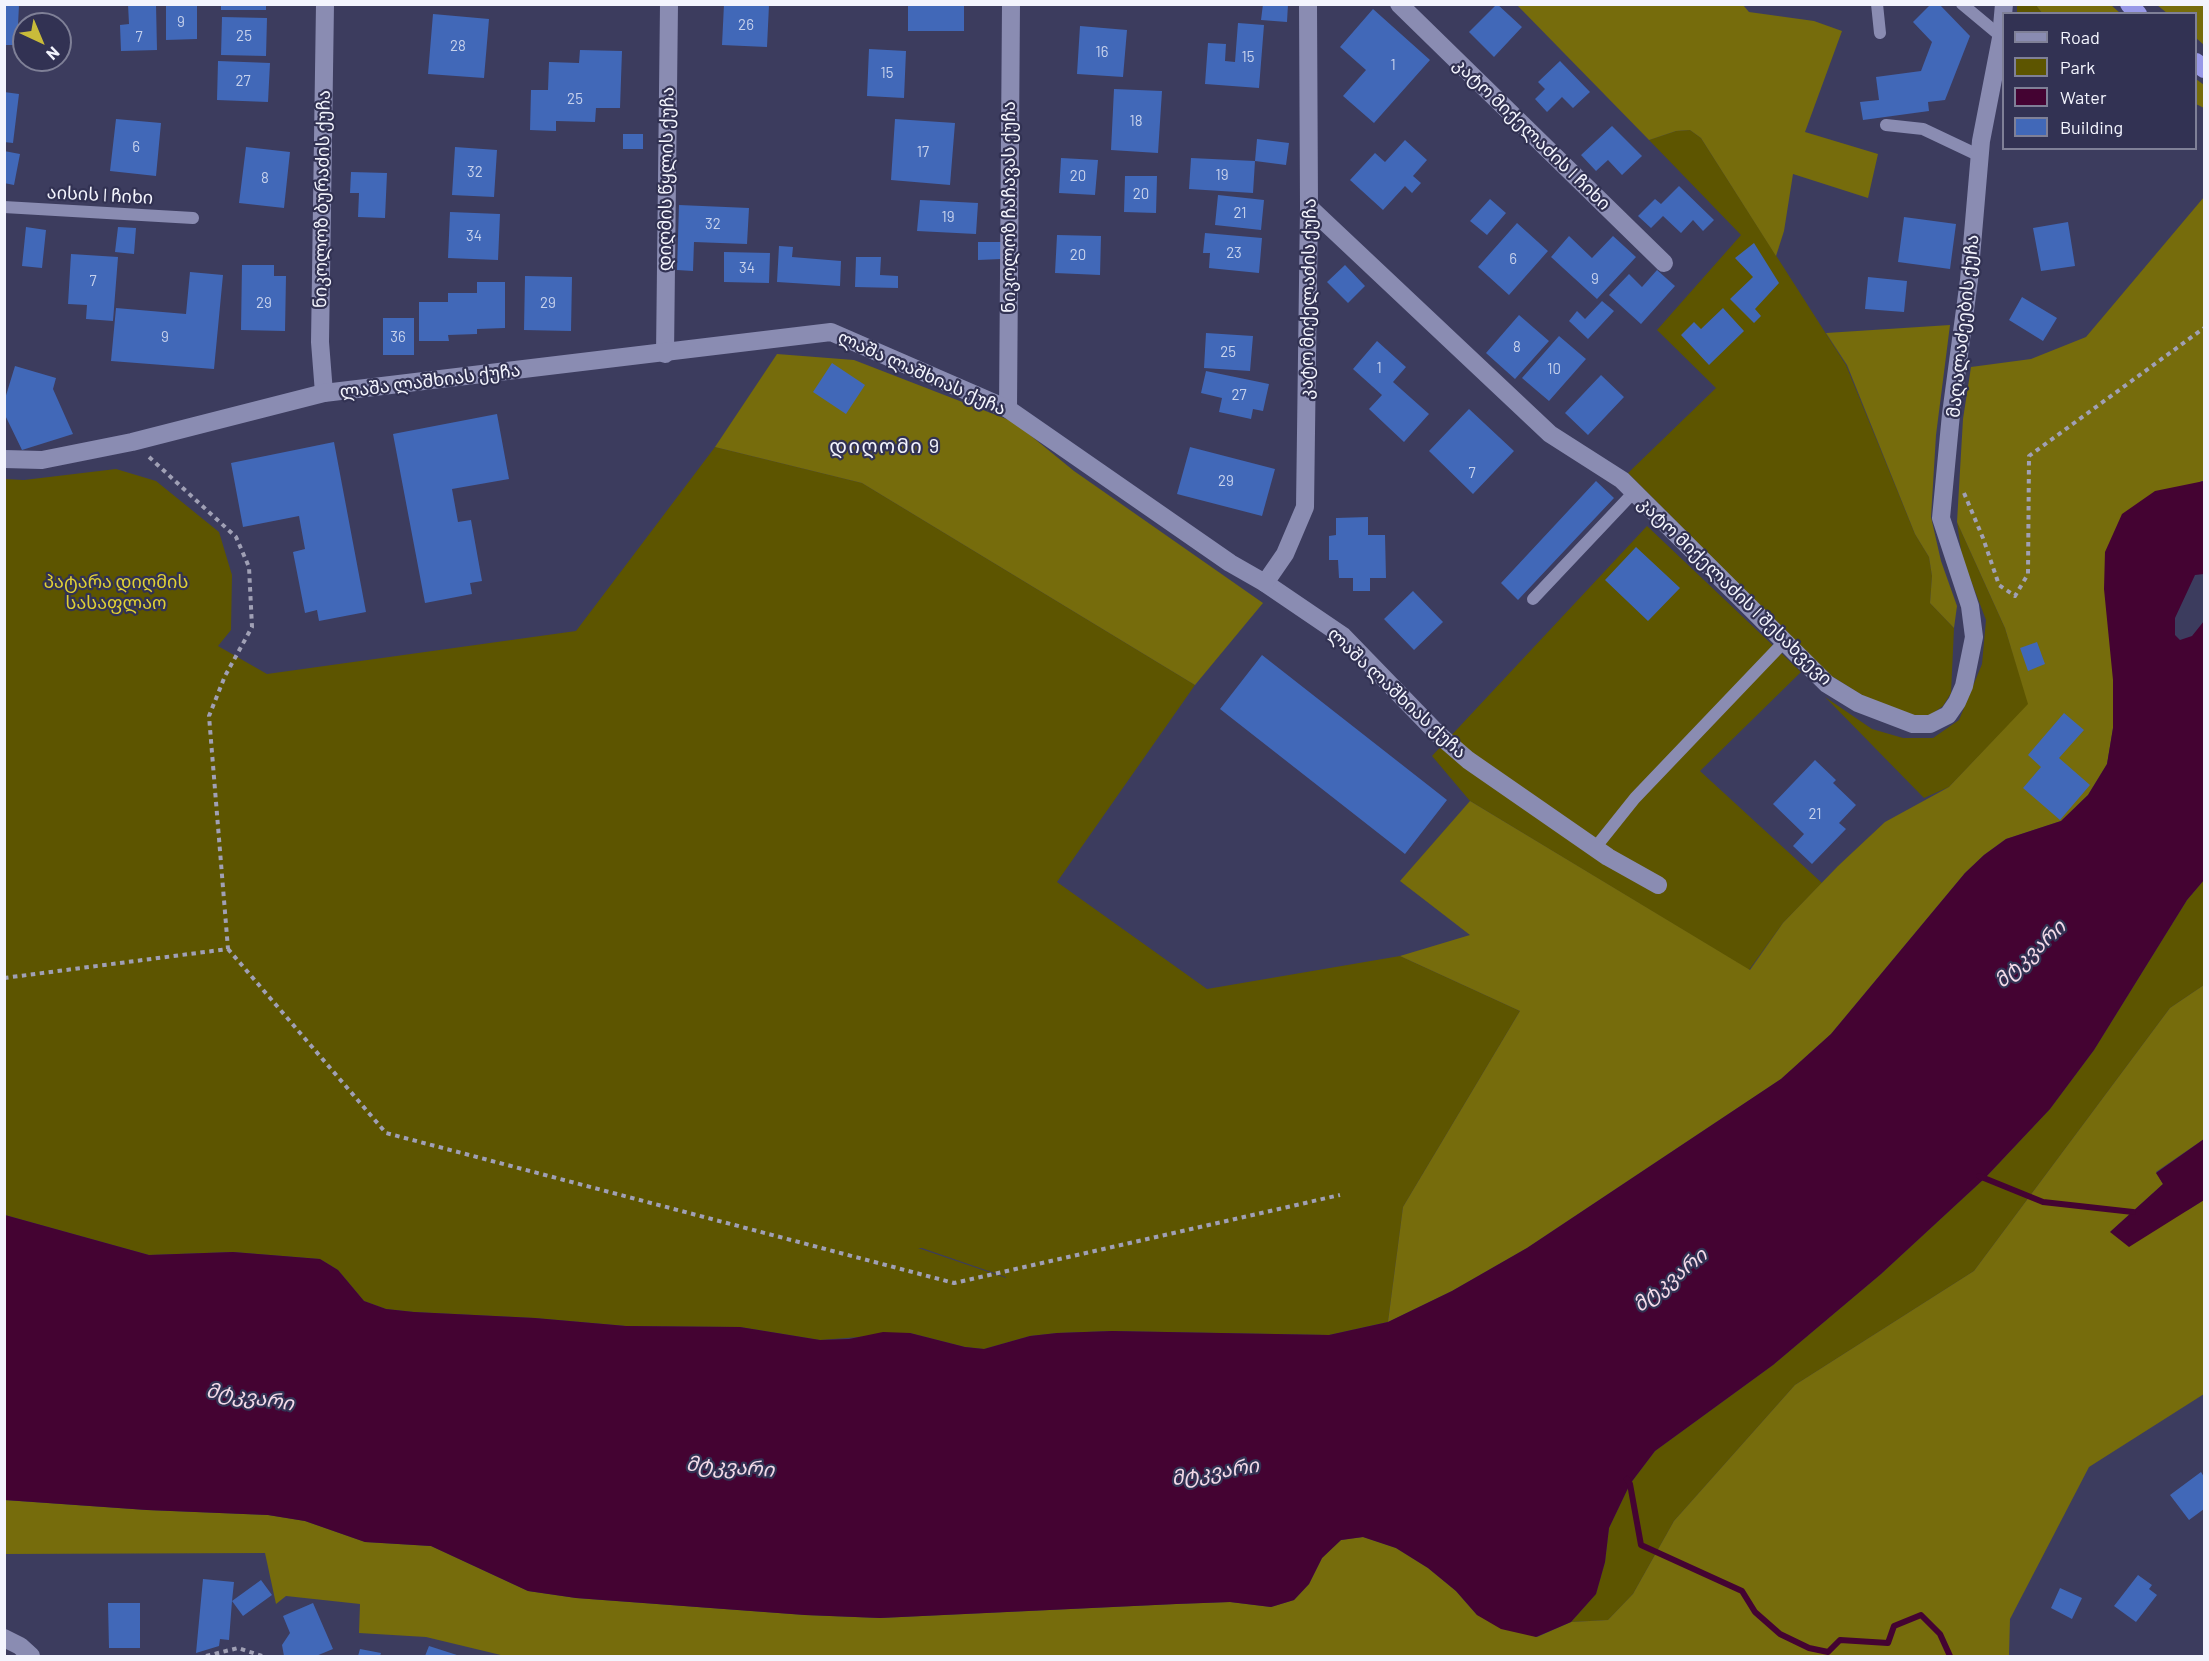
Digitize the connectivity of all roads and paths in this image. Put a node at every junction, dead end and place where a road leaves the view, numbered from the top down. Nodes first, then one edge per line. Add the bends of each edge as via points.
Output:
1 (325, 4) edge
2 (669, 4) edge
3 (1011, 4) edge
4 (1308, 4) edge
5 (1399, 4) edge
6 (1877, 4) edge
7 (1962, 4) edge
8 (1880, 33) dead end
9 (2002, 38) edge
10 (1886, 125) dead end
11 (1980, 156) junction
12 (4, 207) edge
13 (1309, 207) junction
14 (193, 218) dead end
15 (1664, 263) dead end
16 (2205, 328) edge
17 (665, 354) junction
18 (324, 393) junction
19 (1008, 409) junction
20 (1951, 414) joint
21 (132, 442) junction
22 (4, 459) edge
23 (1960, 486) dead end
24 (1634, 492) junction
25 (1264, 583) junction
26 (1533, 599) dead end
27 (1785, 642) junction
28 (1595, 848) junction
29 (1658, 885) dead end
30 (228, 949) junction
31 (4, 978) edge
32 (1340, 1195) dead end
33 (4, 1638) edge
34 (31, 1656) edge
35 (206, 1656) edge
36 (262, 1656) edge

1 - 18 street, ნიკოლოზ ბურაძის ქუჩა via 320,342
2 - 17 street, დიღმის წყლის ქუჩა
3 - 19 street, ნიკოლოზ ჩაჩავას ქუჩა
4 - 13 street, კატო მიქელაძის ქუჩა
5 - 15 street, კატო მიქელაძის I ჩიხი
6 - 8 lane
7 - 9 lane
9 - 11 street, მაღალაძეების ქუჩა
10 - 11 lane via 1923,129
11 - 20 street, მაღალაძეების ქუჩა
12 - 14 lane, აისის I ჩიხი
13 - 24 street, კატო მიქელაძის I შესახვევი via 1550,434 1622,480
13 - 25 street, კატო მიქელაძის ქუჩა via 1305,507 1284,554
16 - 23 path via 2029,456 2028,574 2015,596 1999,585
17 - 18 street, ლაშა ლაშხიას ქუჩა
17 - 19 street, ლაშა ლაშხიას ქუჩა via 831,332
18 - 21 street, ლაშა ლაშხიას ქუჩა
19 - 25 street, ლაშა ლაშხიას ქუჩა
20 - 27 street, კატო მიქელაძის I შესახვევი via 1941,518 1970,606 1974,637 1964,686 1948,715 1930,724 1913,724 1858,704 1827,684
21 - 22 street, ლაშა ლაშხიას ქუჩა via 42,460
21 - 30 path via 236,537 249,567 252,627 209,716
24 - 26 lane
24 - 27 street, კატო მიქელაძის I შესახვევი
25 - 28 street, ლაშა ლაშხიას ქუჩა via 1343,636 1468,760
27 - 28 lane via 1635,798
28 - 29 street, ლაშა ლაშხიას ქუჩა
30 - 31 path
30 - 32 path via 386,1133 954,1283
33 - 34 street
35 - 36 path via 238,1648

